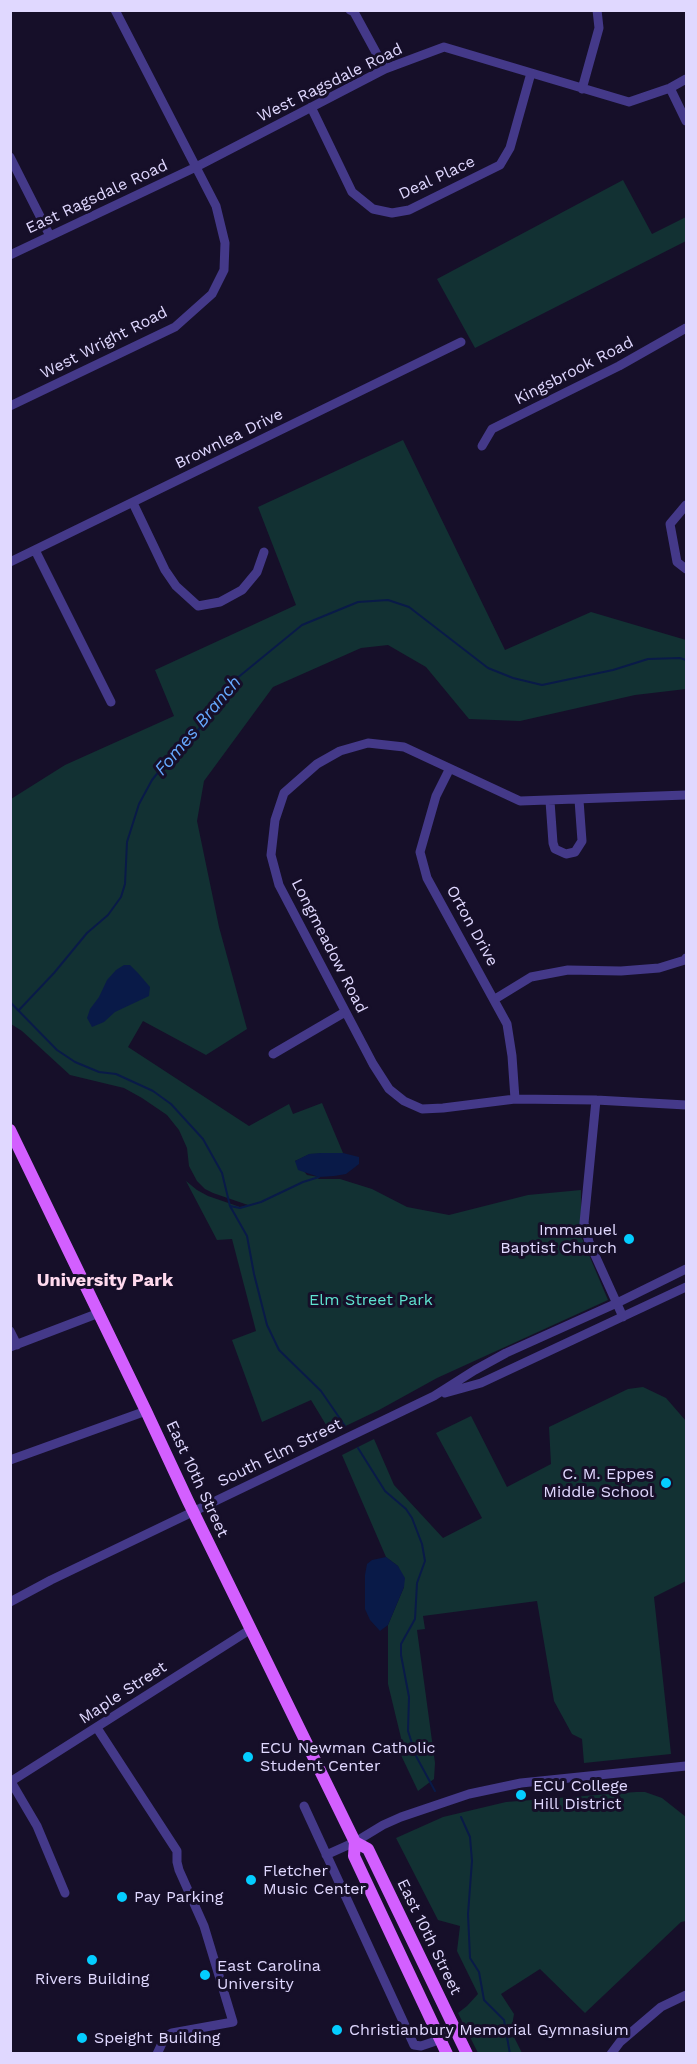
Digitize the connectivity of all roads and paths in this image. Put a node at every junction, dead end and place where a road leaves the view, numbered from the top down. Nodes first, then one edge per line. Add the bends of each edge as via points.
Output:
1 (115, 10) edge
2 (350, 10) edge
3 (597, 10) edge
4 (386, 69) junction
5 (531, 73) junction
6 (687, 79) edge
7 (670, 88) junction
8 (582, 89) junction
9 (311, 107) junction
10 (687, 121) edge
11 (10, 157) edge
12 (196, 167) junction
13 (50, 236) junction
14 (10, 255) edge
15 (687, 328) edge
16 (461, 342) dead end
17 (10, 406) edge
18 (483, 446) dead end
19 (134, 503) junction
20 (687, 505) edge
21 (35, 550) junction
22 (264, 552) dead end
23 (10, 562) edge
24 (687, 569) edge
25 (111, 702) dead end
26 (449, 770) junction
27 (687, 795) edge
28 (579, 800) junction
29 (550, 801) junction
30 (687, 958) edge
31 (495, 999) junction
32 (345, 1012) junction
33 (273, 1054) dead end
34 (514, 1100) junction
35 (596, 1100) junction
36 (687, 1105) edge
37 (10, 1130) edge
38 (687, 1269) edge
39 (687, 1287) edge
40 (617, 1304) junction
41 (99, 1313) junction
42 (623, 1317) junction
43 (10, 1331) edge
44 (14, 1346) edge
45 (506, 1353) junction
46 (513, 1369) junction
47 (475, 1370) junction
48 (481, 1383) junction
49 (434, 1396) junction
50 (146, 1410) junction
51 (10, 1460) edge
52 (193, 1512) junction
53 (10, 1602) edge
54 (250, 1629) junction
55 (97, 1728) junction
56 (687, 1766) edge
57 (11, 1781) edge
58 (304, 1806) dead end
59 (355, 1842) junction
60 (326, 1855) junction
61 (66, 1893) dead end
62 (687, 1995) edge
63 (454, 2027) junction
64 (440, 2038) junction
65 (157, 2054) edge
66 (447, 2054) edge
67 (467, 2054) edge
68 (611, 2054) edge

1 - 12 street, West Wright Road
2 - 4 street
3 - 8 street via 600,28
4 - 5 street, West Ragsdale Road via 444,47
4 - 9 street, West Ragsdale Road
5 - 8 street, West Ragsdale Road
5 - 9 street, Deal Place via 510,148 500,165 409,210 392,213 373,209 352,192
6 - 7 street, West Ragsdale Road
7 - 8 street, West Ragsdale Road via 629,102
7 - 10 street
9 - 12 street, West Ragsdale Road
11 - 13 street
12 - 13 street, East Ragsdale Road
12 - 17 street, West Wright Road via 216,206 225,243 224,270 212,294 175,327
13 - 14 street, East Ragsdale Road
15 - 18 street, Kingsbrook Road via 492,429
16 - 19 street, Brownlea Drive
19 - 21 street, Brownlea Drive
19 - 22 street via 165,570 198,606 220,602 242,590 257,572
20 - 24 street via 670,524 677,562
21 - 23 street, Brownlea Drive
21 - 25 street
26 - 29 street, Longmeadow Road via 520,801
26 - 31 street, Orton Drive via 436,796 420,852 427,878
26 - 32 street, Longmeadow Road via 404,747 368,743 340,751 317,764 284,793 275,820 271,855 276,875
27 - 28 street, Longmeadow Road
28 - 29 street, Longmeadow Road
28 - 29 street via 582,841 575,852 566,854 555,849 553,843
30 - 31 street via 659,968 568,970 531,977
31 - 34 street, Orton Drive via 507,1024
32 - 33 street
32 - 34 street, Longmeadow Road via 389,1089 404,1101 422,1109
34 - 35 street, Longmeadow Road
35 - 36 street, Longmeadow Road
35 - 40 street via 584,1223 588,1242
37 - 41 main road, East 10th Street
38 - 40 street, South Elm Street
39 - 42 street, South Elm Street
40 - 42 street
40 - 45 street, South Elm Street
41 - 44 street
41 - 50 main road, East 10th Street
42 - 46 street, South Elm Street
43 - 44 street
45 - 46 street
45 - 47 street, South Elm Street
46 - 48 street, South Elm Street
47 - 48 street
47 - 49 street, South Elm Street
48 - 49 street, South Elm Street
49 - 52 street, South Elm Street
50 - 51 street
50 - 52 main road, East 10th Street
52 - 53 street, South Elm Street
52 - 54 main road, East 10th Street
54 - 55 street, Maple Street
54 - 59 main road, East 10th Street
55 - 57 street, Maple Street
55 - 65 street via 177,1851 179,1869 204,1926 233,2022 165,2037
56 - 59 street via 492,1788 401,1816
57 - 61 street via 37,1826
58 - 60 street
59 - 60 street
59 - 63 main road, East 10th Street via 368,1849
59 - 64 main road, East 10th Street via 354,1856
60 - 64 street via 414,2045 426,2045
62 - 68 street via 661,2007
63 - 64 street
63 - 67 main road, East 10th Street
64 - 66 main road, East 10th Street

